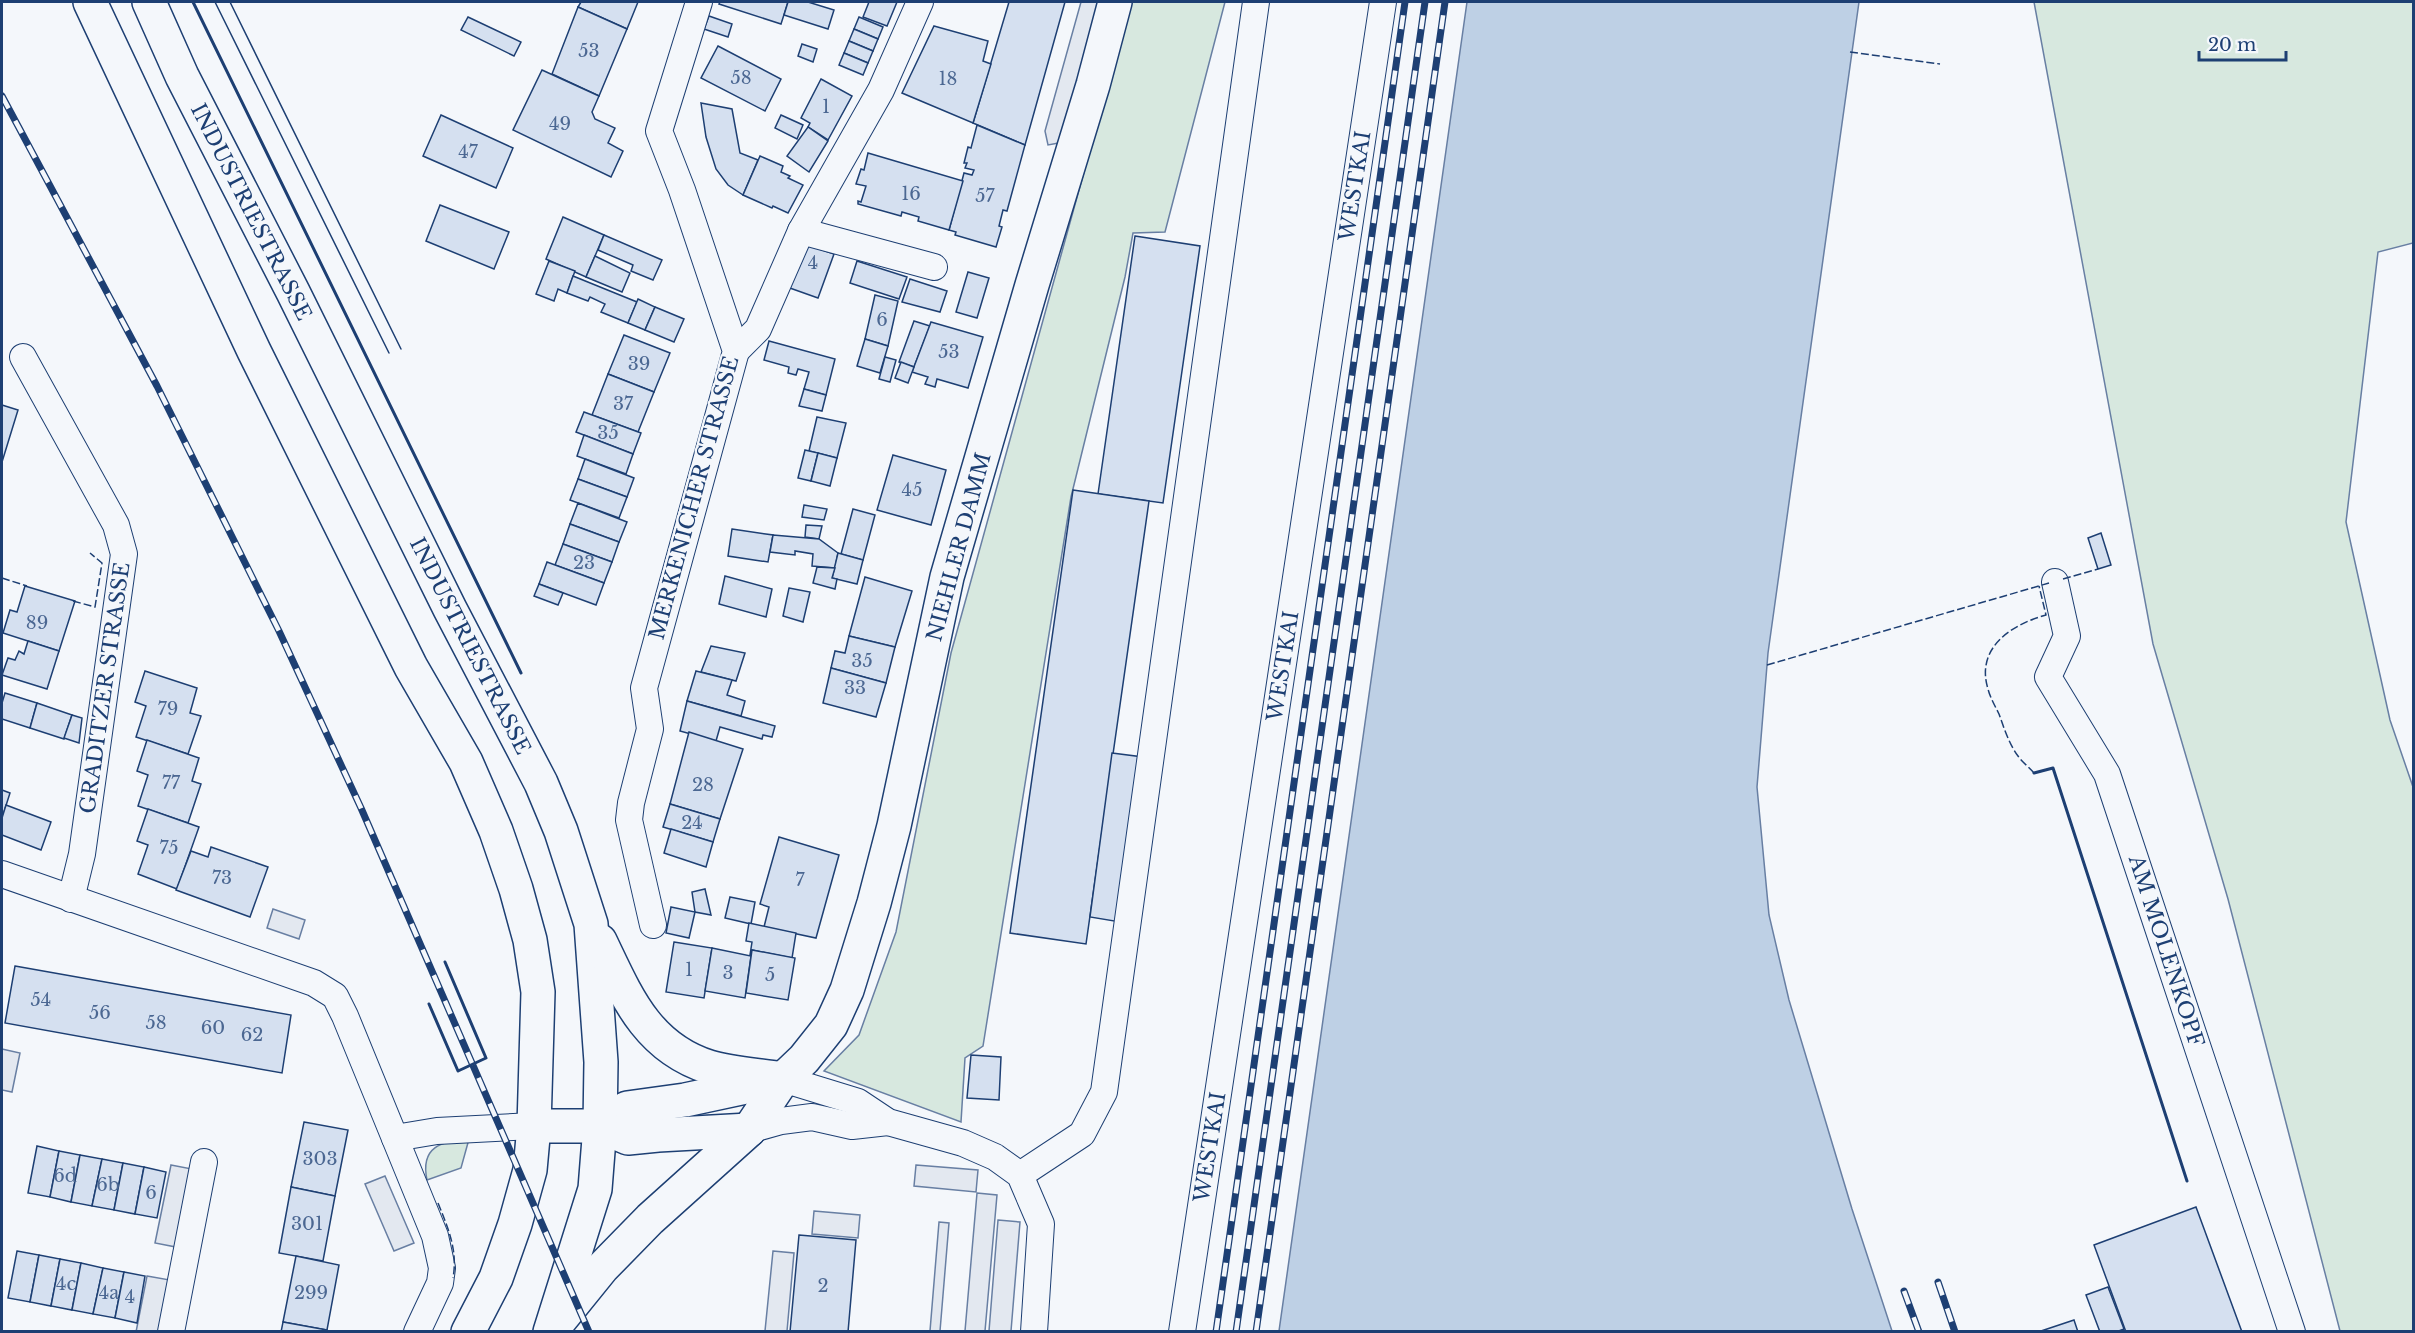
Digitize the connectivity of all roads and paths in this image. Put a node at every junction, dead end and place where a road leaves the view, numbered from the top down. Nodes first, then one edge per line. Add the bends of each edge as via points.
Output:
1 (90, 2) edge
2 (149, 2) edge
3 (699, 2) edge
4 (920, 2) edge
5 (1115, 2) edge
6 (1256, 2) edge
7 (1383, 2) edge
8 (801, 231) junction
9 (934, 267) dead end
10 (736, 351) junction
11 (23, 357) dead end
12 (2055, 582) dead end
13 (2, 874) edge
14 (71, 899) junction
15 (591, 924) junction
16 (653, 925) dead end
17 (783, 1079) junction
18 (888, 1122) junction
19 (534, 1126) junction
20 (600, 1126) junction
21 (749, 1130) junction
22 (395, 1137) junction
23 (204, 1162) dead end
24 (1020, 1175) junction
25 (496, 1278) junction
26 (171, 1332) edge
27 (417, 1332) edge
28 (468, 1332) edge
29 (489, 1332) edge
30 (550, 1332) edge
31 (1034, 1332) edge
32 (1182, 1332) edge
33 (2292, 1332) edge

1 - 19 main road via 254,351 411,667 466,762 496,831 530,940 538,992
2 - 15 main road, INDUSTRIESTRASSE via 182,76 541,783
3 - 10 street, MERKENICHER STRASSE via 658,131
4 - 8 street via 881,90
5 - 17 main road, NIEHLER DAMM via 947,577 874,903 847,990 831,1025
6 - 24 street via 1104,1092 1082,1134
7 - 32 street, WESTKAI
8 - 9 street
8 - 10 street via 758,329
10 - 16 street, MERKENICHER STRASSE via 644,688 650,729 629,820
11 - 14 street, GRADITZER STRASSE via 116,525 124,554 82,854
12 - 33 street, AM MOLENKOPF via 2067,636 2048,677 2107,774
13 - 14 street
14 - 22 street via 314,983 334,996
15 - 17 main road via 631,1006 645,1025 666,1042 710,1067
15 - 20 main road, INDUSTRIESTRASSE via 601,1062
17 - 18 street via 858,1102
17 - 20 main road via 627,1108
17 - 21 main road, NIEHLER DAMM
18 - 21 street via 852,1126 812,1118
18 - 24 street via 963,1143 995,1156
19 - 20 main road
19 - 22 street
19 - 25 main road via 530,1170
20 - 21 main road via 628,1138
20 - 30 main road, INDUSTRIESTRASSE via 595,1189
21 - 30 main road, NIEHLER DAMM via 650,1219 602,1268
22 - 27 street via 435,1236 442,1268 440,1283
23 - 26 street
24 - 31 street via 1041,1224
25 - 28 main road
25 - 29 main road

